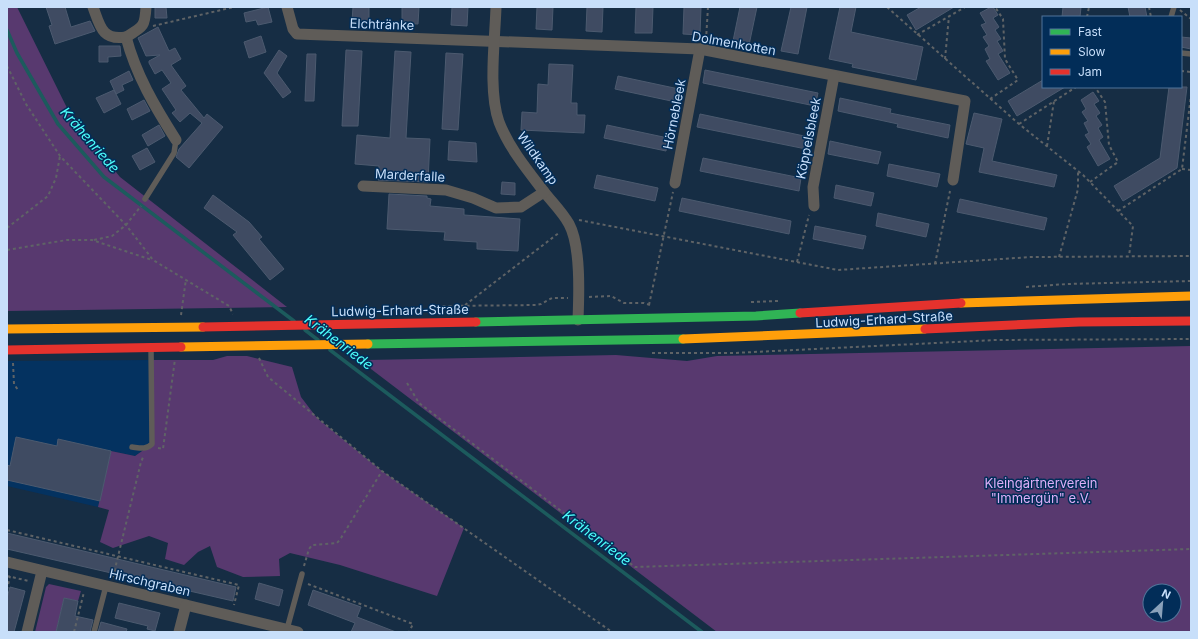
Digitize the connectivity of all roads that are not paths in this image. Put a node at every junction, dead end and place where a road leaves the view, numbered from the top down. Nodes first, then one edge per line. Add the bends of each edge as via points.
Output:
1 (93, 7) edge
2 (146, 7) edge
3 (287, 7) edge
4 (496, 7) edge
5 (126, 37) junction
6 (495, 42) junction
7 (703, 50) junction
8 (834, 76) junction
9 (176, 140) joint
10 (952, 180) road end
11 (675, 183) road end
12 (363, 186) dead end
13 (544, 192) junction
14 (145, 200) dead end
15 (814, 206) road end
16 (1191, 296) edge
17 (1191, 321) edge
18 (150, 328) junction
19 (7, 329) edge
20 (578, 330) junction
21 (151, 348) junction
22 (10, 354) edge
23 (132, 447) dead end
24 (7, 562) edge
25 (42, 571) junction
26 (302, 574) road end
27 (109, 583) junction
28 (186, 605) junction
29 (287, 629) junction
30 (27, 632) edge
31 (94, 632) edge
32 (179, 632) edge
33 (298, 632) edge

1 - 5 street via 106,35 115,39
2 - 5 street via 142,28
3 - 6 street, Elchtränke via 293,29 297,34
4 - 6 street, Wildkamp
5 - 9 street via 135,67 152,102
6 - 7 street, Dolmenkotten
6 - 13 street, Wildkamp via 493,98 499,121 508,141
7 - 8 street, Dolmenkotten
7 - 11 street, Hörnebleek
8 - 10 street, Dolmenkotten via 965,101
8 - 15 street, Köppelsbleek via 812,187
9 - 14 lane via 174,153
12 - 13 street, Marderfalle via 446,190 496,208 521,207
13 - 20 street, Wildkamp via 569,224 575,245 579,297
16 - 20 main road, Ludwig-Erhard-Straße via 980,302
17 - 20 main road, Ludwig-Erhard-Straße via 1079,322 834,334
18 - 19 main road, Ludwig-Erhard-Straße
18 - 20 main road, Ludwig-Erhard-Straße via 311,325
18 - 21 main road
20 - 21 main road, Ludwig-Erhard-Straße via 337,344
21 - 22 main road, Ludwig-Erhard-Straße
21 - 23 lane via 152,444 148,448
24 - 25 street, Hirschgraben
25 - 27 street, Hirschgraben
25 - 30 street
26 - 29 lane
27 - 28 street, Hirschgraben
27 - 31 lane
28 - 29 street, Hirschgraben
28 - 32 street
29 - 33 street, Hirschgraben

